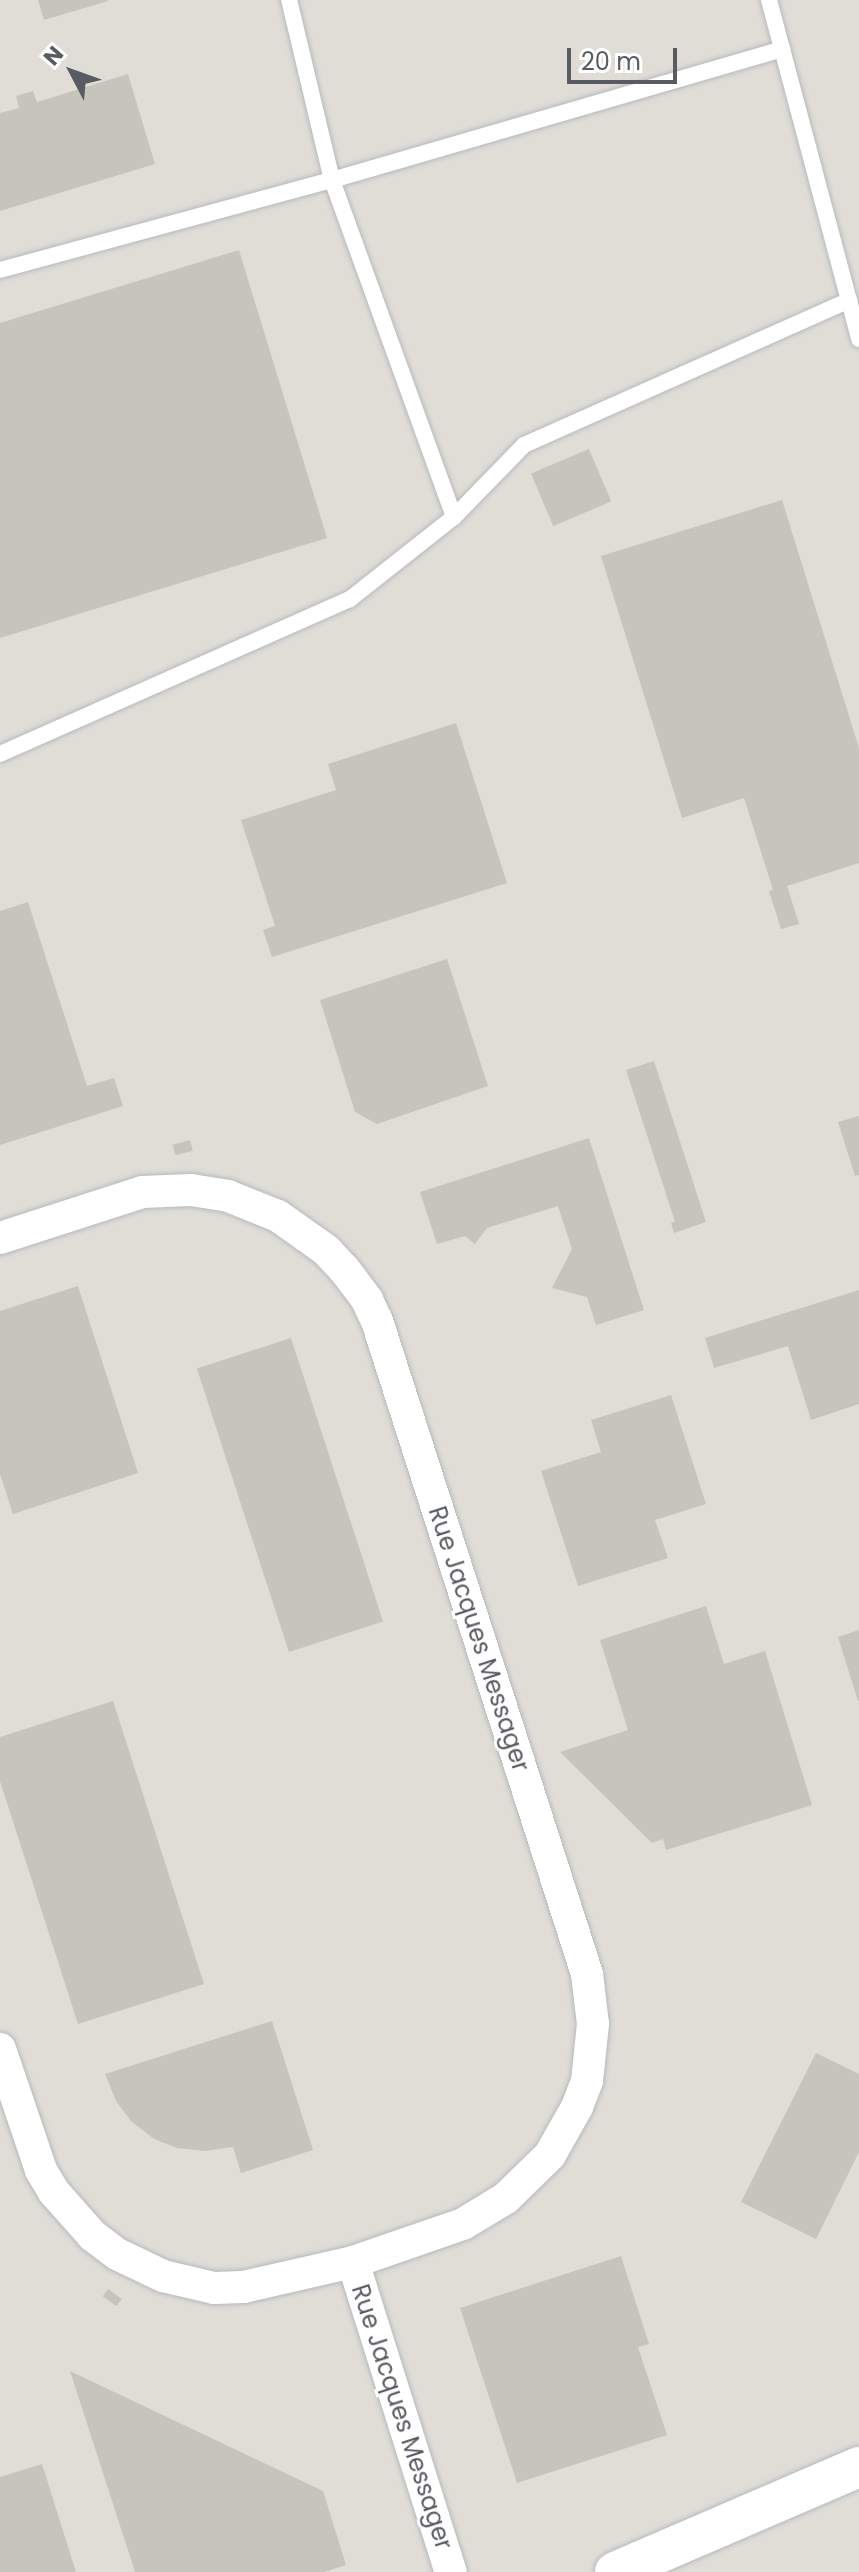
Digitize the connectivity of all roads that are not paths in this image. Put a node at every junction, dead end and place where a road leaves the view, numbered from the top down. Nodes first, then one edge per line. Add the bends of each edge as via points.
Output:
1 (289, 0) edge
2 (769, 0) edge
3 (782, 49) junction
4 (332, 180) junction
5 (0, 270) edge
6 (849, 300) junction
7 (859, 339) edge
8 (454, 517) junction
9 (0, 754) edge
10 (0, 1238) edge
11 (0, 2049) edge
12 (353, 2262) junction
13 (859, 2467) edge
14 (451, 2572) edge
15 (615, 2572) edge

1 - 4 lane
2 - 3 lane
3 - 4 lane
3 - 6 lane
4 - 5 lane
4 - 8 lane
6 - 7 lane
6 - 8 lane via 524,445
8 - 9 lane via 350,599
10 - 12 street, Rue Jacques Messager via 142,1192 191,1190 228,1196 278,1216 326,1250 367,1300 377,1321 587,1974 593,2051 587,2081 563,2134 550,2155 506,2198 463,2224
11 - 12 street, Rue Jacques Messager via 30,2140 54,2192 93,2236 117,2254 163,2276 214,2288 270,2284
12 - 14 street, Rue Jacques Messager
13 - 15 street

